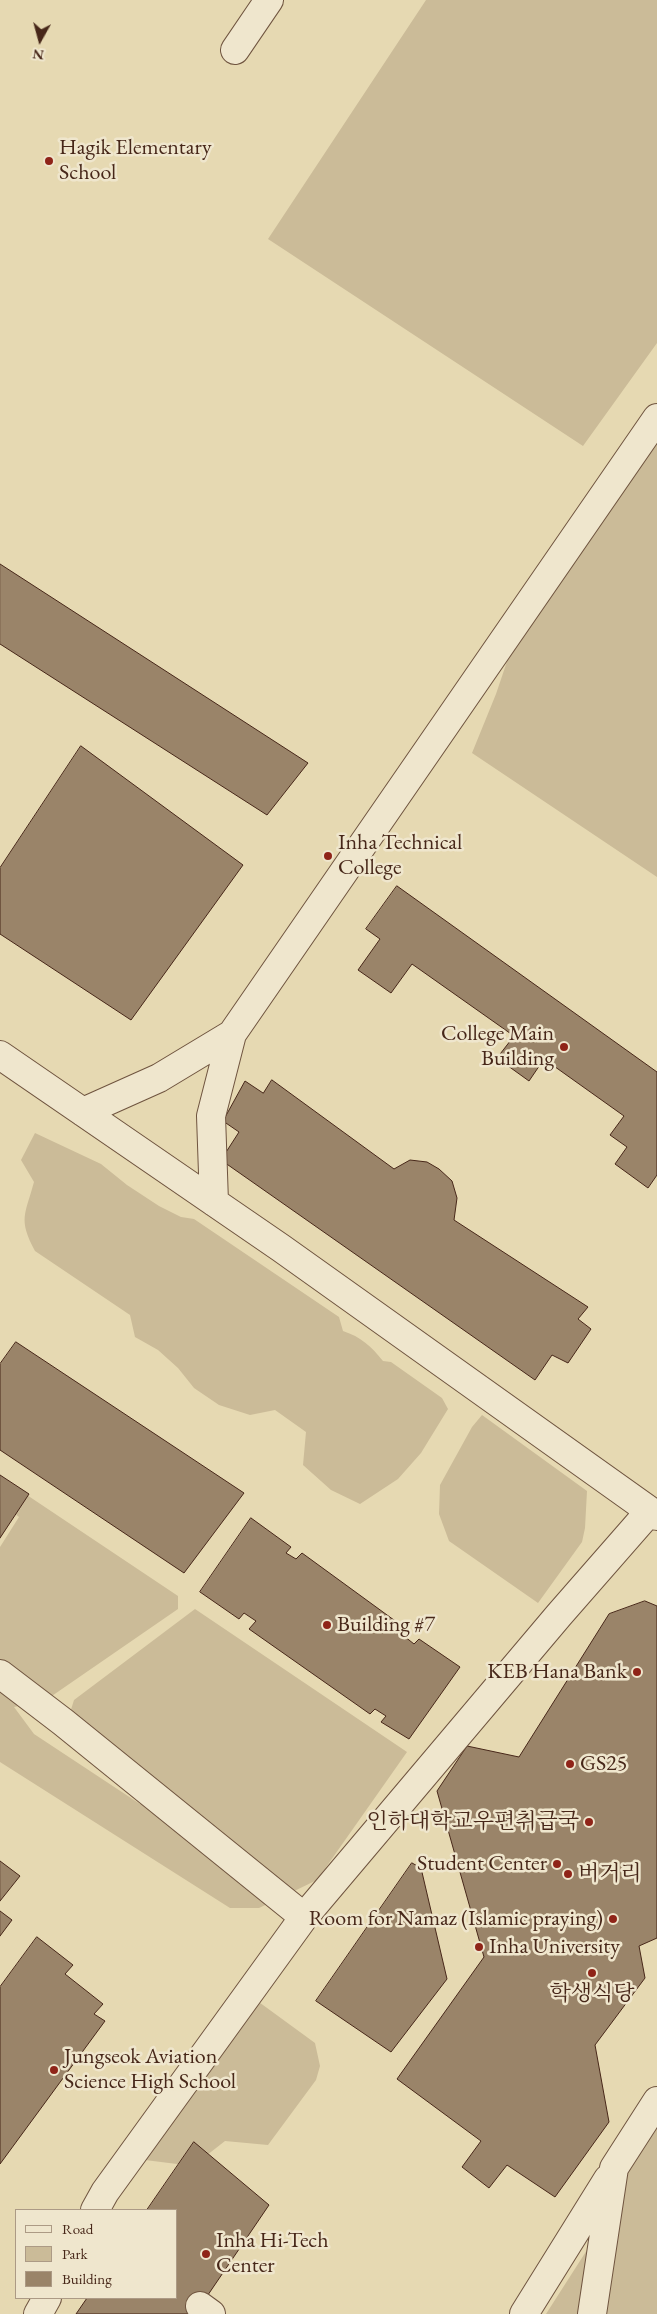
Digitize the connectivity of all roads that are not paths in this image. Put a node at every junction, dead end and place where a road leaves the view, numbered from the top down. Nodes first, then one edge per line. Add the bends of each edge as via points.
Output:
1 (269, 0) edge
2 (236, 50) dead end
3 (657, 418) edge
4 (232, 1034) junction
5 (0, 1055) edge
6 (83, 1112) junction
7 (214, 1202) junction
8 (654, 1514) edge
9 (0, 1674) edge
10 (304, 1917) junction
11 (657, 2100) edge
12 (614, 2168) junction
13 (96, 2209) edge
14 (46, 2299) edge
15 (38, 2314) edge
16 (524, 2314) edge
17 (592, 2314) edge

1 - 2 lane
3 - 4 lane
4 - 6 lane via 159,1078
4 - 7 lane via 210,1116
5 - 6 lane
6 - 7 lane
7 - 8 lane
8 - 10 lane via 559,1615
9 - 10 lane
10 - 13 lane
11 - 12 lane
12 - 16 lane
12 - 17 lane
14 - 15 lane

